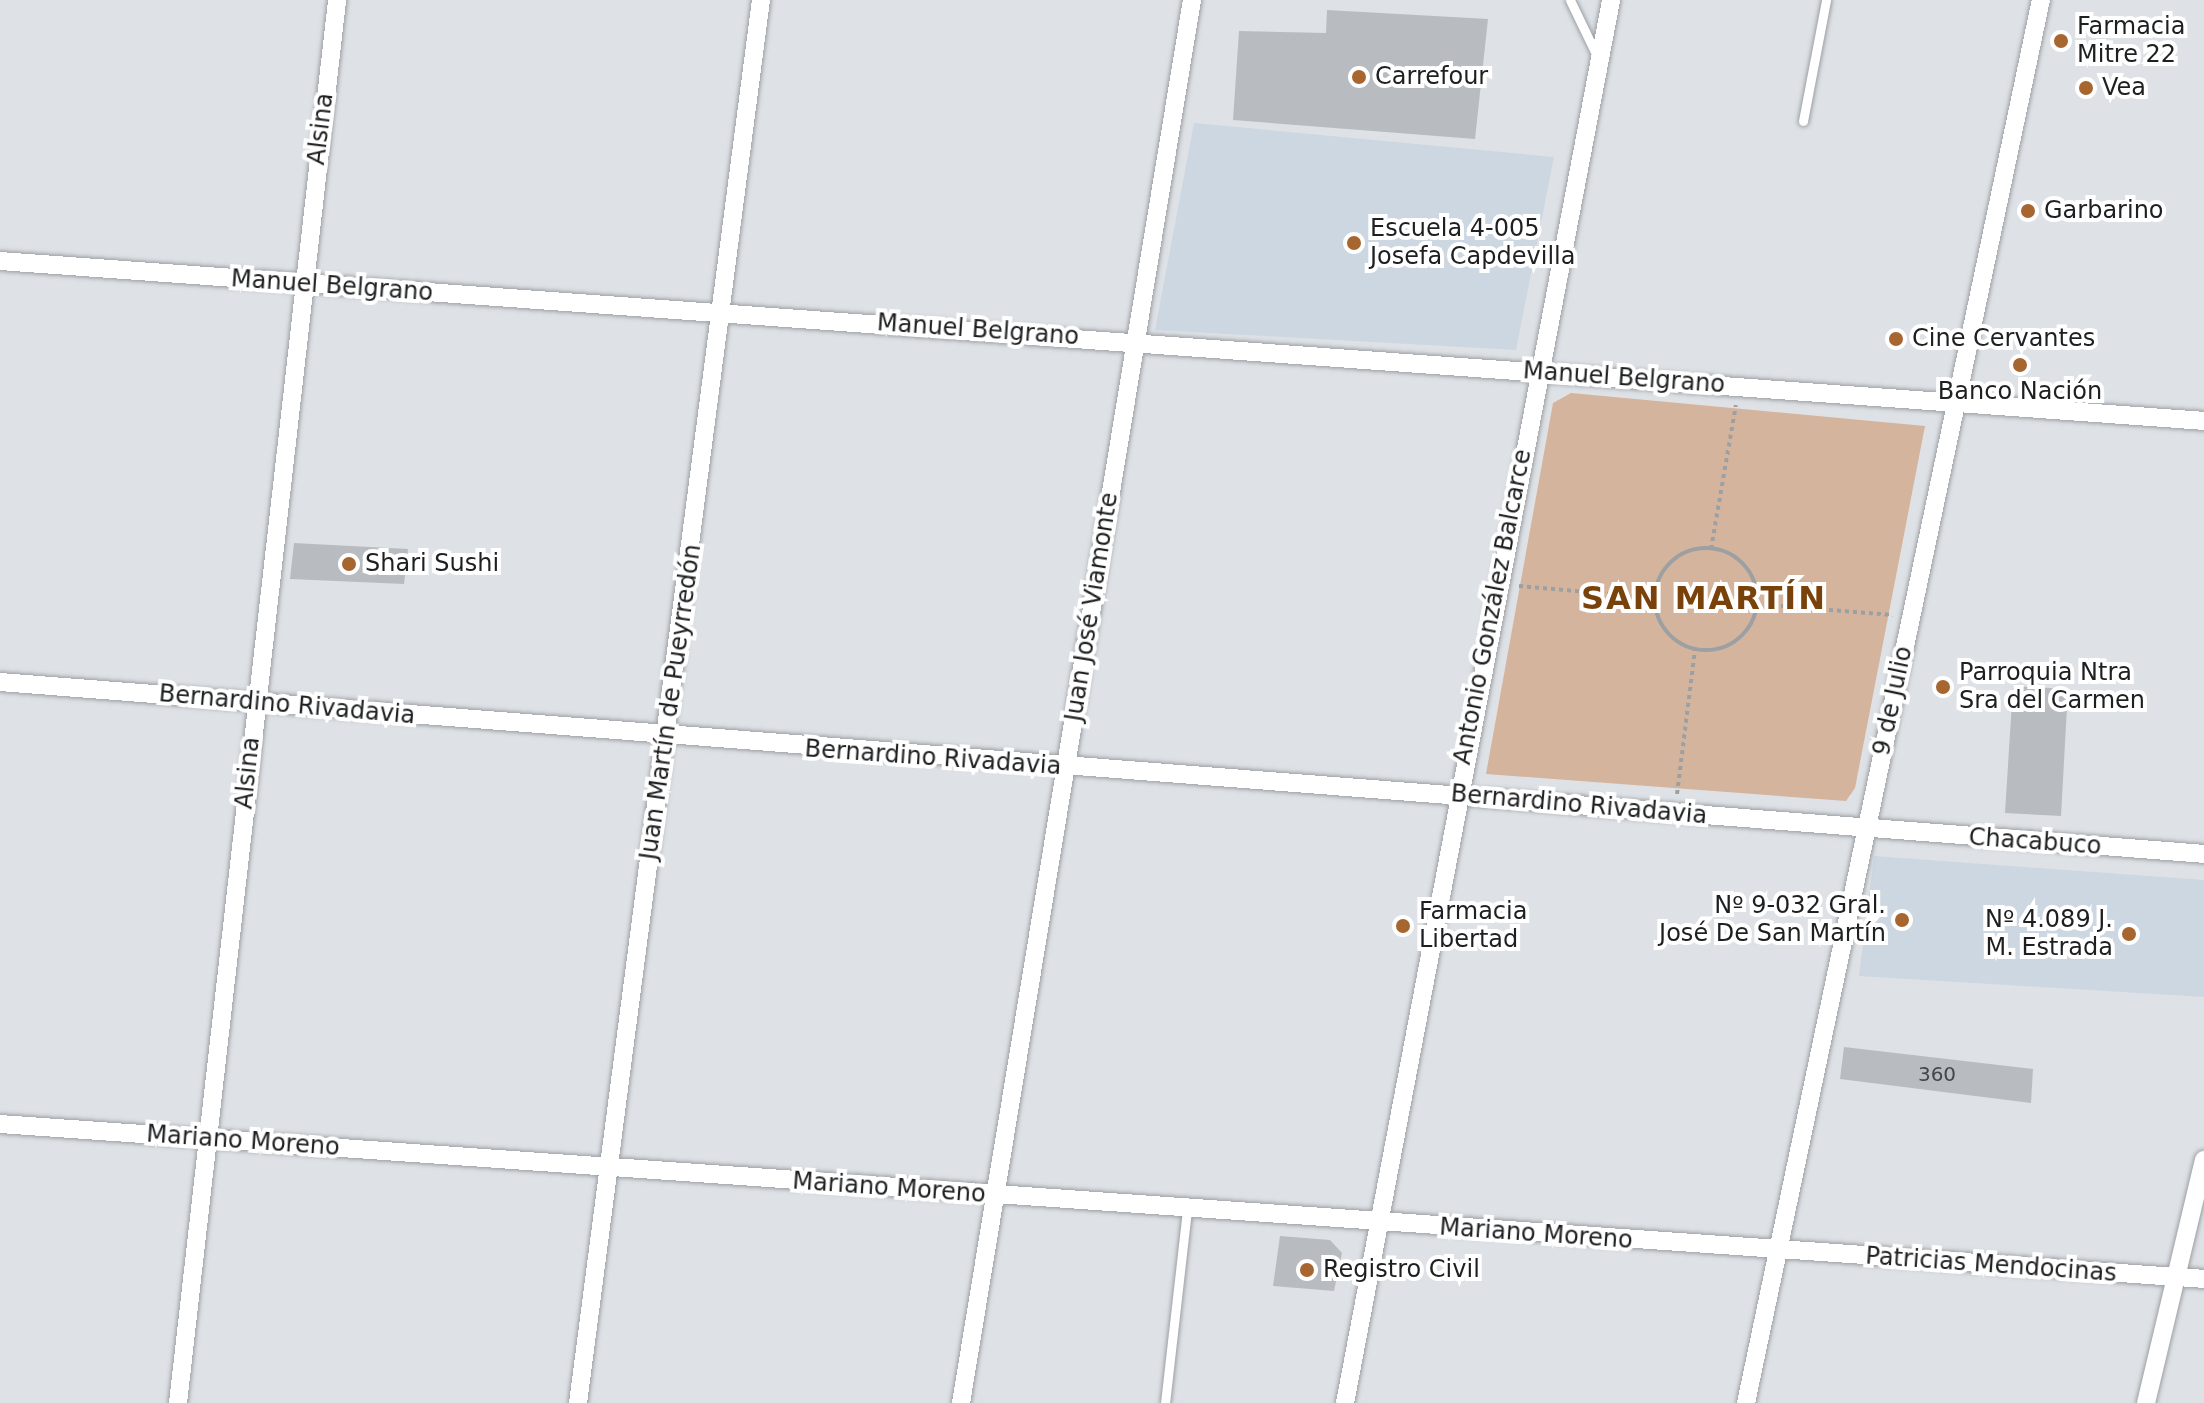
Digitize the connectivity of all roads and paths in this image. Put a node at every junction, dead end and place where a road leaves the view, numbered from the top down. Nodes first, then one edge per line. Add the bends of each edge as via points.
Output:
1 (337, 0) edge
2 (761, 0) edge
3 (1192, 0) edge
4 (1570, 0) edge
5 (1611, 0) edge
6 (1826, 0) edge
7 (2041, 0) edge
8 (1598, 59) junction
9 (1803, 121) dead end
10 (0, 261) edge
11 (302, 284) junction
12 (726, 313) junction
13 (1135, 340) junction
14 (1538, 372) junction
15 (1739, 386) junction
16 (1956, 402) junction
17 (2204, 421) edge
18 (1711, 549) junction
19 (1497, 584) junction
20 (1655, 598) junction
21 (1757, 604) junction
22 (1911, 616) junction
23 (1695, 649) junction
24 (0, 682) edge
25 (255, 702) junction
26 (666, 737) junction
27 (1066, 768) junction
28 (1457, 795) junction
29 (1674, 812) junction
30 (1866, 829) junction
31 (2204, 854) edge
32 (0, 1124) edge
33 (208, 1139) junction
34 (2204, 1160) edge
35 (610, 1167) junction
36 (996, 1195) junction
37 (1187, 1209) junction
38 (1378, 1223) junction
39 (1778, 1251) junction
40 (2178, 1277) junction
41 (2204, 1279) edge
42 (178, 1403) edge
43 (578, 1403) edge
44 (961, 1403) edge
45 (1165, 1403) edge
46 (1345, 1403) edge
47 (1746, 1403) edge
48 (2146, 1403) edge

1 - 11 street, Alsina
2 - 12 street, Juan Martín de Pueyrredón
3 - 13 street, Juan José Viamonte
4 - 8 lane
5 - 8 street, Antonio González Balcarce
6 - 9 lane
7 - 16 street, 9 de Julio
8 - 14 street, Antonio González Balcarce
10 - 11 street, Manuel Belgrano
11 - 12 street, Manuel Belgrano
11 - 25 street, Alsina
12 - 13 street, Manuel Belgrano
12 - 26 street, Juan Martín de Pueyrredón
13 - 14 street, Manuel Belgrano
13 - 27 street, Juan José Viamonte
14 - 15 street, Manuel Belgrano
14 - 19 street, Antonio González Balcarce
15 - 16 street, Manuel Belgrano
15 - 18 path
16 - 17 street, Manuel Belgrano
16 - 22 street, 9 de Julio
18 - 20 path via 1677,558
18 - 21 path via 1741,563
19 - 20 path
19 - 28 street, Antonio González Balcarce
20 - 23 path via 1666,631
21 - 22 path
21 - 23 path via 1741,636 1720,648
22 - 30 street, 9 de Julio
23 - 29 path
24 - 25 street, Bernardino Rivadavia
25 - 26 street, Bernardino Rivadavia
25 - 33 street, Alsina
26 - 27 street, Bernardino Rivadavia
26 - 35 street, Juan Martín de Pueyrredón
27 - 28 street, Bernardino Rivadavia
27 - 36 street, Juan José Viamonte
28 - 29 street, Bernardino Rivadavia
28 - 38 street, Antonio González Balcarce
29 - 30 street, Bernardino Rivadavia
30 - 31 street, Chacabuco
30 - 39 street, 9 de Julio
32 - 33 street, Mariano Moreno
33 - 35 street, Mariano Moreno
33 - 42 street, Alsina
34 - 40 street
35 - 36 street, Mariano Moreno
35 - 43 street, Juan Martín de Pueyrredón
36 - 37 street, Mariano Moreno
36 - 44 street, Juan José Viamonte
37 - 38 street, Mariano Moreno
37 - 45 lane
38 - 39 street, Mariano Moreno
38 - 46 street, Antonio González Balcarce
39 - 40 street, Patricias Mendocinas
39 - 47 street, 9 de Julio
40 - 41 street, Patricias Mendocinas
40 - 48 street

